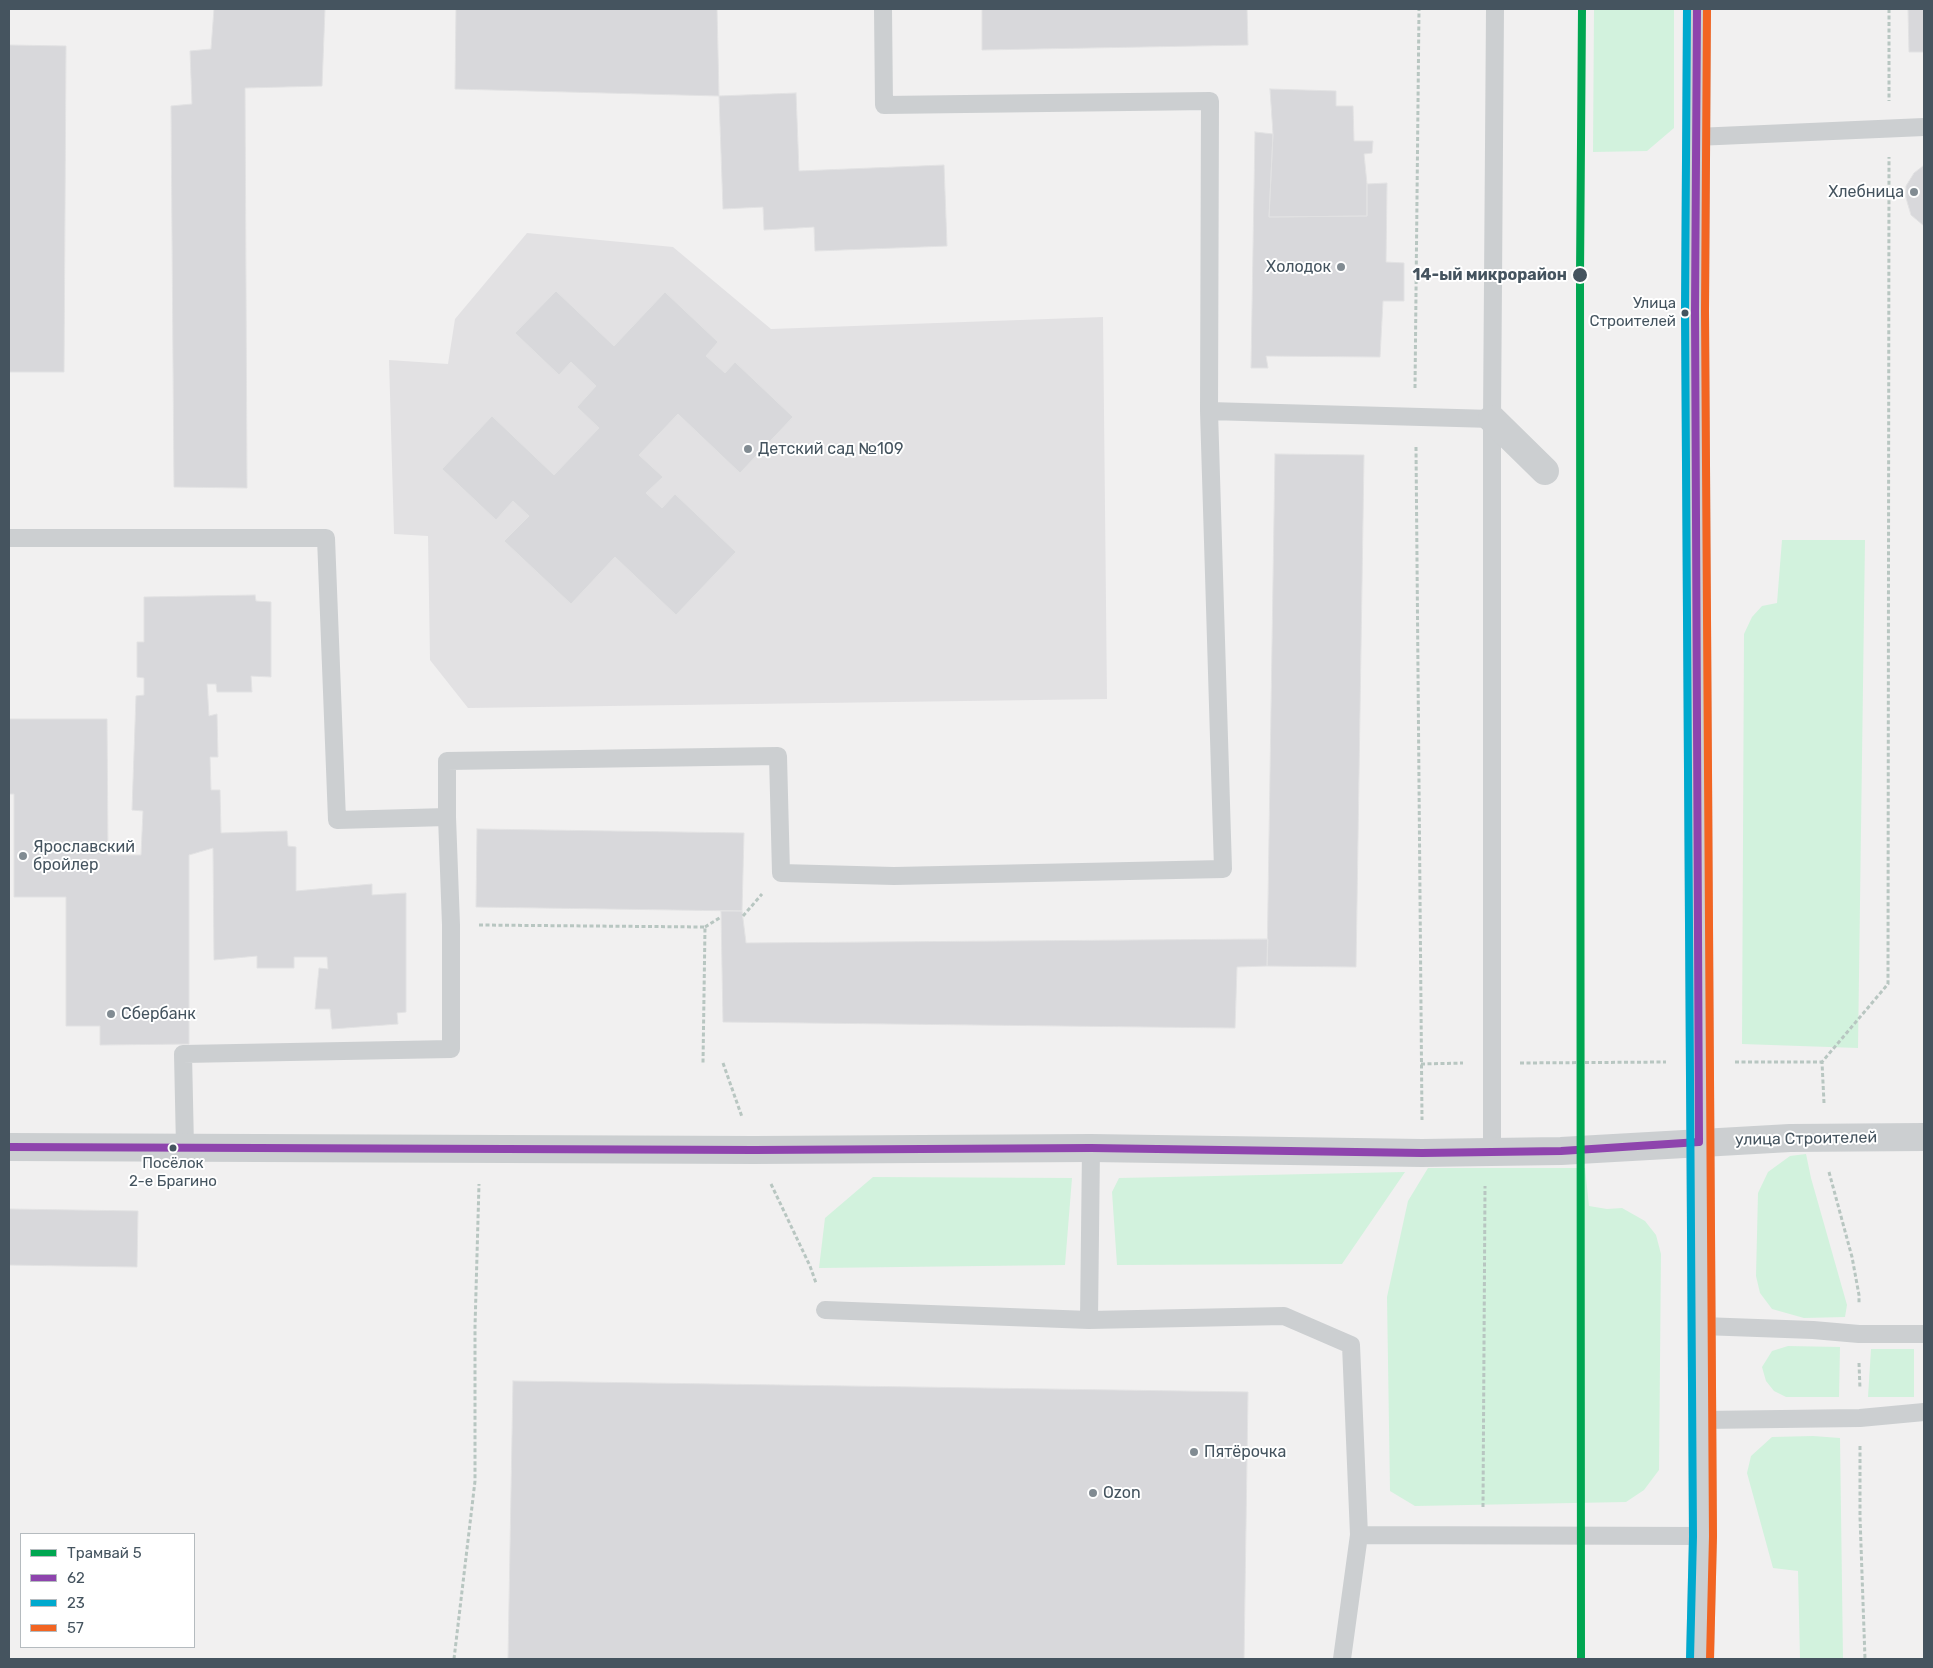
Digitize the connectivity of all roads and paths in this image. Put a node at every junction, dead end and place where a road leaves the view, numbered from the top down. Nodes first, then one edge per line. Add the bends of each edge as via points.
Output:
1 (883, 9) edge
2 (1419, 9) edge
3 (1495, 9) edge
4 (1697, 9) edge
5 (1889, 9) edge
6 (1924, 127) edge
7 (1890, 128) junction
8 (1696, 137) junction
9 (1209, 411) junction
10 (1415, 417) junction
11 (1492, 419) junction
12 (1545, 471) dead end
13 (9, 538) edge
14 (448, 817) junction
15 (721, 917) dead end
16 (451, 925) junction
17 (705, 927) junction
18 (1699, 1062) junction
19 (1822, 1062) junction
20 (703, 1063) dead end
21 (1492, 1063) junction
22 (723, 1064) dead end
23 (1421, 1064) junction
24 (1924, 1137) edge
25 (1825, 1138) junction
26 (1699, 1142) junction
27 (9, 1147) edge
28 (185, 1147) junction
29 (1091, 1148) junction
30 (480, 1149) junction
31 (754, 1150) junction
32 (1489, 1152) junction
33 (1422, 1153) junction
34 (825, 1310) joint
35 (1089, 1320) junction
36 (1702, 1326) junction
37 (1859, 1334) junction
38 (1924, 1334) edge
39 (1924, 1412) edge
40 (1860, 1418) junction
41 (1702, 1420) junction
42 (1359, 1535) junction
43 (1483, 1535) junction
44 (1703, 1536) junction
45 (454, 1659) edge
46 (1342, 1659) edge
47 (1700, 1659) edge
48 (1865, 1659) edge

1 - 9 lane via 884,105 1210,101
2 - 10 path
3 - 11 lane
4 - 8 street
5 - 7 path
6 - 7 lane
7 - 8 lane
7 - 19 path via 1888,984
8 - 18 street
9 - 10 lane
9 - 14 lane via 1222,869 894,876 781,874 778,756 447,761
10 - 11 lane
10 - 23 path
11 - 12 street
11 - 21 lane
13 - 14 lane via 326,538 336,820
14 - 16 lane
15 - 17 path
16 - 17 path
16 - 28 lane via 451,1049 183,1054
17 - 20 path
18 - 19 path
18 - 21 path
18 - 26 street
19 - 25 path
21 - 23 path
21 - 32 lane
22 - 31 path
23 - 33 path
24 - 25 street, улица Строителей
25 - 26 street, улица Строителей
25 - 37 path via 1826,1160 1859,1294
26 - 32 street, улица Строителей
26 - 36 street
27 - 28 street, улица Строителей
28 - 30 street, улица Строителей
29 - 31 street, улица Строителей
29 - 33 street, улица Строителей
29 - 35 lane
30 - 31 street, улица Строителей
30 - 45 path via 475,1481
31 - 34 path via 810,1266
32 - 33 street, улица Строителей
32 - 43 path
34 - 35 lane
35 - 42 lane via 1284,1316 1351,1345
36 - 37 lane
36 - 41 street
37 - 38 lane
37 - 40 path
39 - 40 lane
40 - 41 lane
40 - 48 path
41 - 44 street
42 - 43 lane
42 - 46 lane
43 - 44 lane
44 - 47 street

